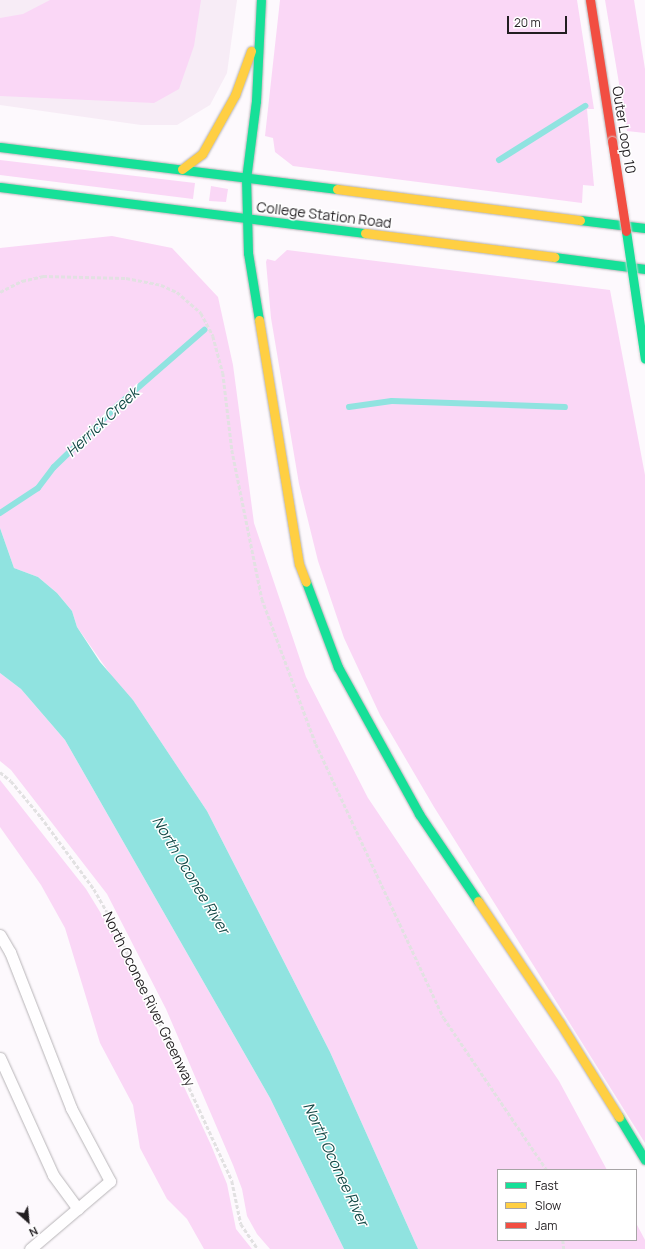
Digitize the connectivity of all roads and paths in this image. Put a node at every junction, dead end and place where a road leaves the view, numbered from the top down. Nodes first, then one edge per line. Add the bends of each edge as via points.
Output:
1 (261, 0) edge
2 (590, 0) edge
3 (257, 36) junction
4 (0, 147) edge
5 (182, 169) junction
6 (246, 179) junction
7 (0, 187) edge
8 (247, 220) junction
9 (645, 228) edge
10 (645, 269) edge
11 (0, 292) edge
12 (645, 359) edge
13 (0, 772) edge
14 (0, 935) edge
15 (0, 1058) edge
16 (645, 1160) edge
17 (546, 1169) edge
18 (78, 1209) junction
19 (30, 1249) edge
20 (258, 1249) edge

1 - 3 main road
2 - 12 main road, Outer Loop 10, bridge
3 - 5 main road via 234,95 202,154
3 - 6 main road via 256,101
4 - 5 main road, College Station Road
5 - 6 main road, College Station Road
6 - 8 main road
6 - 9 main road, College Station Road
7 - 8 main road, College Station Road
8 - 10 main road, College Station Road
8 - 16 main road via 248,252 268,383 300,564 338,667 419,814 560,1023
11 - 17 path via 22,280 43,276 126,278 172,290 201,313 213,336 223,373 232,450 262,600 316,744 444,1018
13 - 20 path, North Oconee River Greenway via 11,781 41,817 94,888 114,924 232,1181 241,1224
14 - 18 lane via 10,952 71,1108 110,1181
15 - 18 lane via 53,1175
18 - 19 lane

